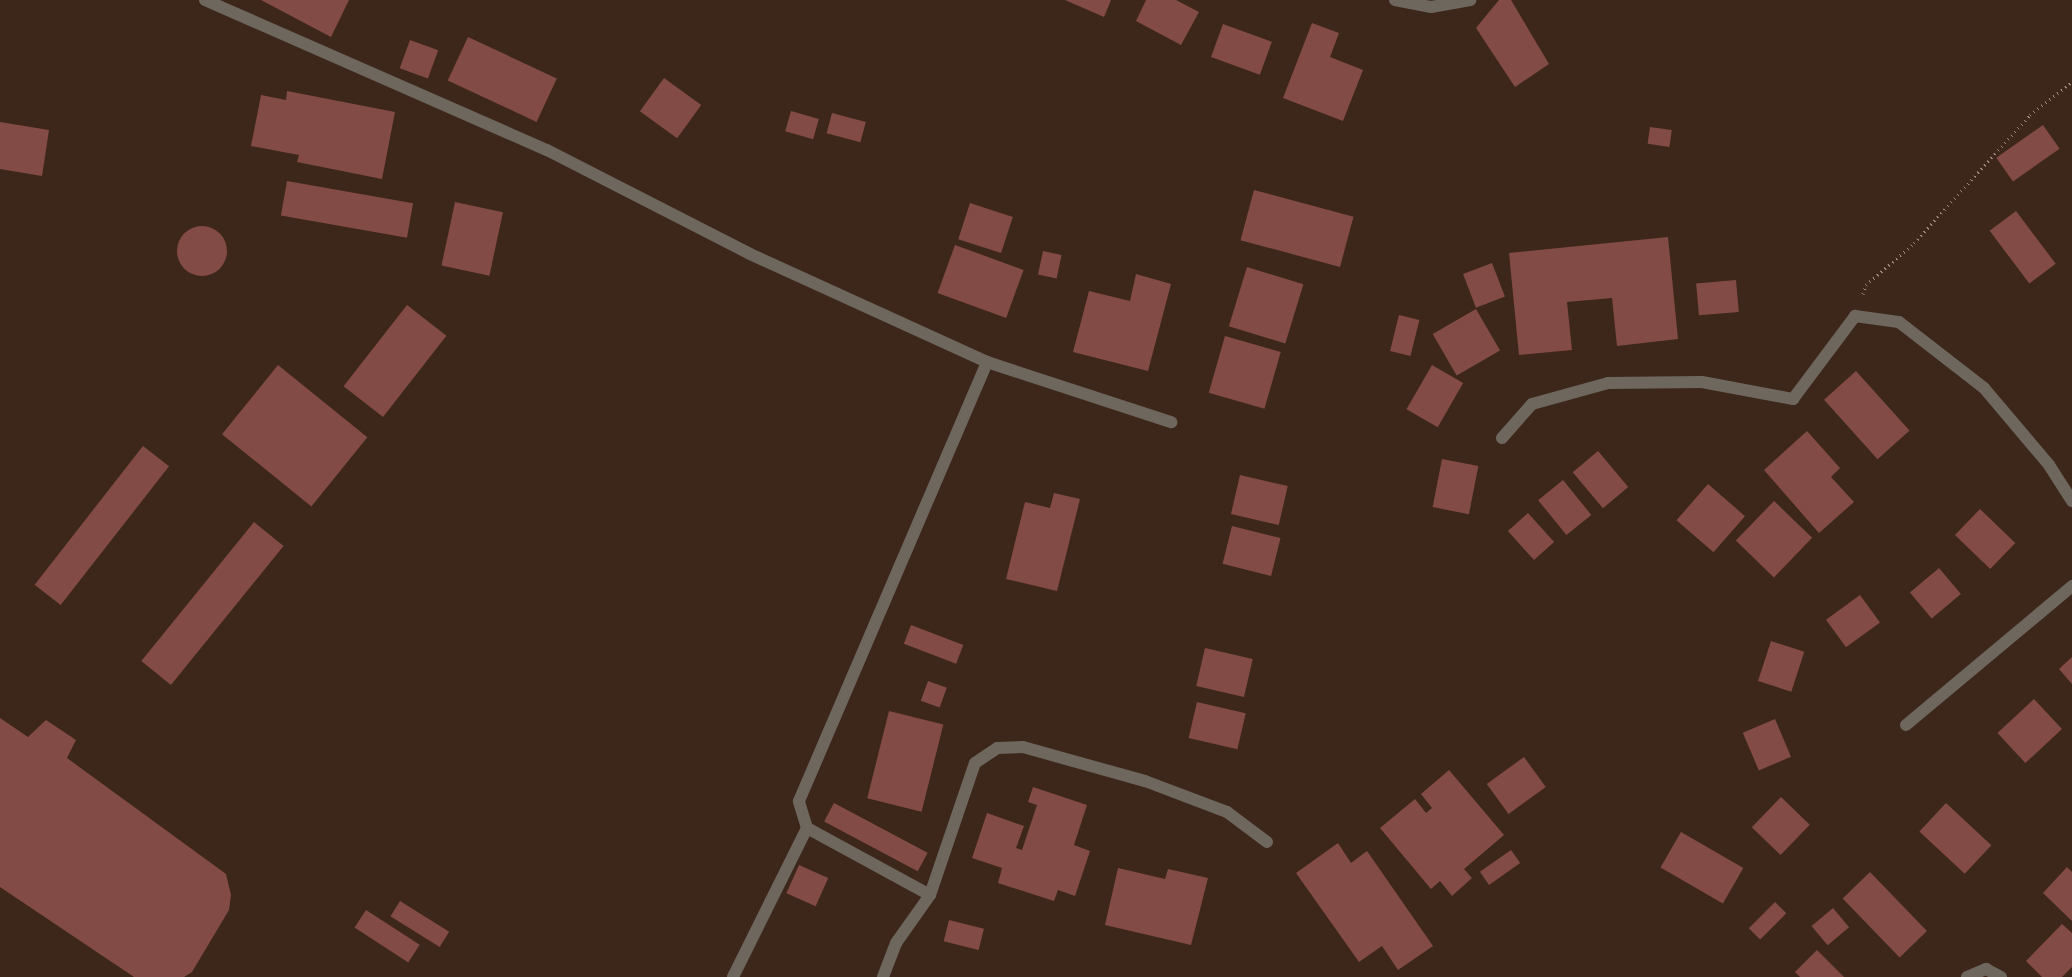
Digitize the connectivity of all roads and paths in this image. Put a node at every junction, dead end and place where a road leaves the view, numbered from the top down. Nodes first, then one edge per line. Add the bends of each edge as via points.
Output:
1 (205, 0) edge
2 (1395, 0) edge
3 (1470, 0) edge
4 (2072, 82) edge
5 (1855, 316) junction
6 (987, 362) junction
7 (1171, 422) dead end
8 (1502, 438) dead end
9 (2072, 501) edge
10 (2072, 586) edge
11 (1906, 725) dead end
12 (807, 828) junction
13 (1267, 842) dead end
14 (930, 895) junction
15 (733, 977) edge
16 (883, 977) edge
17 (1967, 977) edge
18 (2001, 977) edge

1 - 6 street via 547,150 750,254
2 - 3 street via 1430,8
4 - 5 path via 2030,115 1914,243 1866,285
5 - 8 street via 1793,400 1702,382 1608,383 1532,404
5 - 9 street via 1899,322 1984,388 2049,465
6 - 7 street
6 - 12 street via 800,801
10 - 11 street
12 - 14 street
12 - 15 street
13 - 14 street via 1227,812 1145,781 1023,747 997,748 976,763
14 - 16 street via 896,943
17 - 18 street via 1986,969

